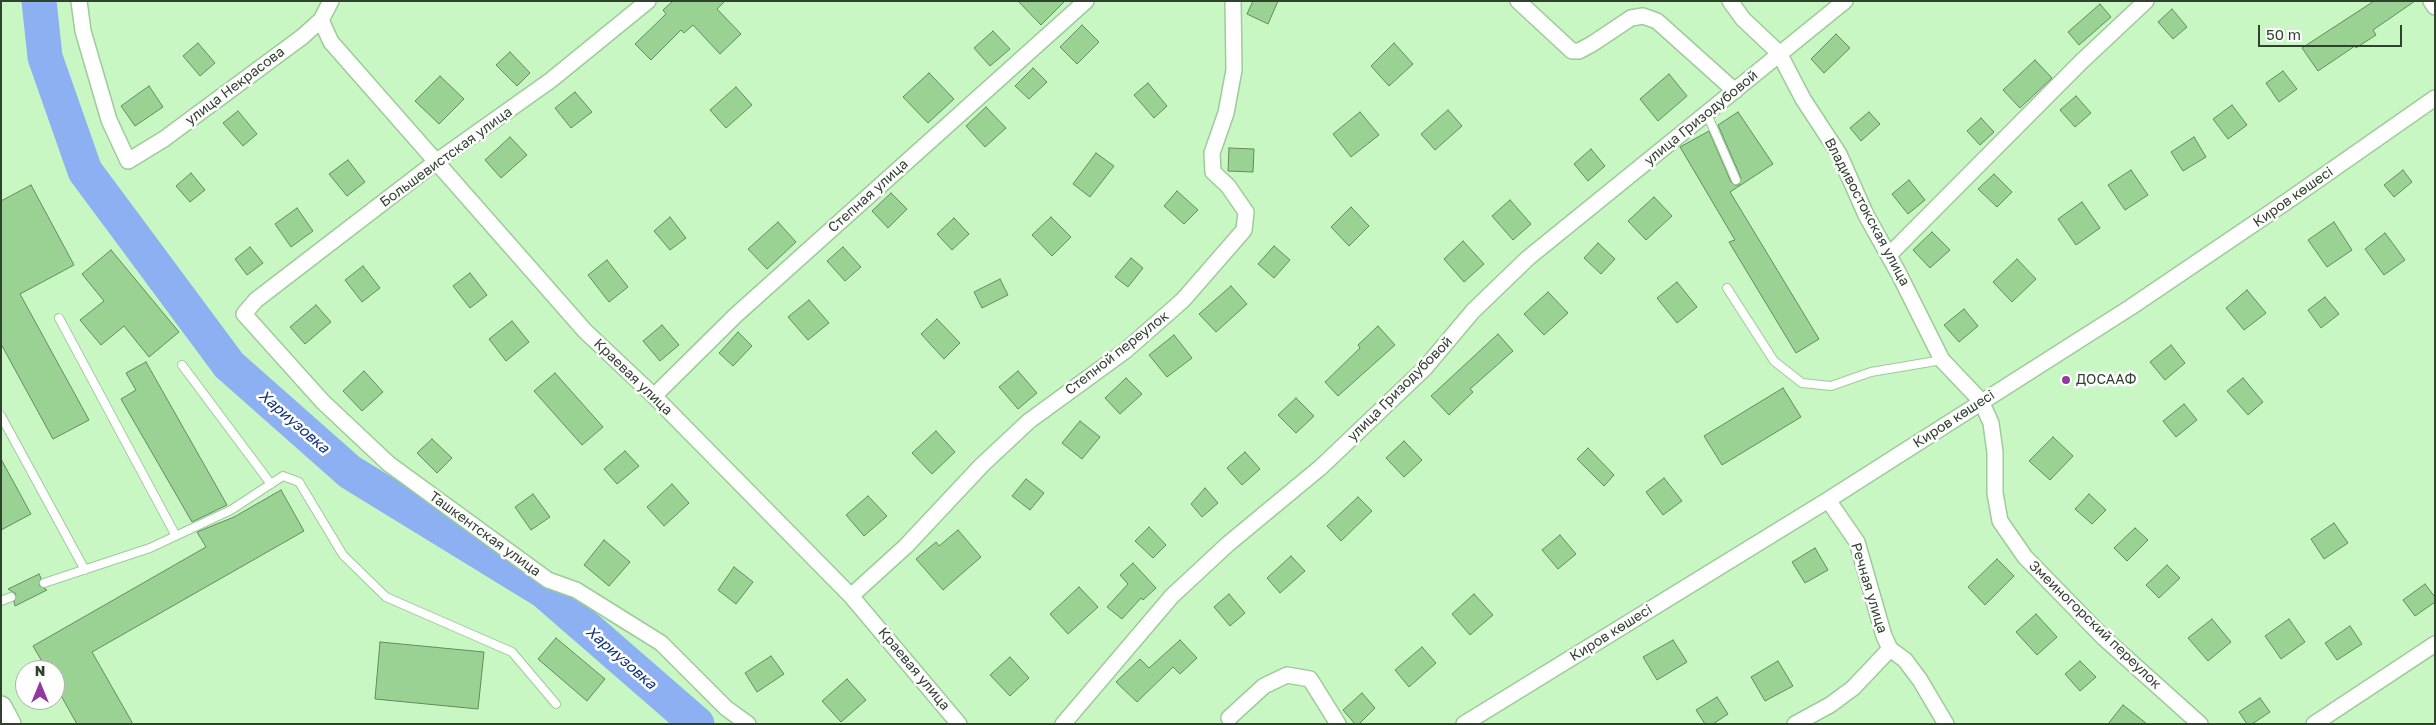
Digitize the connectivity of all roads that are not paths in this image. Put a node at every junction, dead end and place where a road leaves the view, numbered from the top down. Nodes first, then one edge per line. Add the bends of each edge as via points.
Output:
1 (79, 1) edge
2 (331, 1) edge
3 (648, 1) edge
4 (1086, 1) edge
5 (1233, 1) edge
6 (1518, 1) edge
7 (1730, 1) edge
8 (1845, 1) edge
9 (2146, 1) edge
10 (2431, 1) edge
11 (2435, 7) edge
12 (321, 20) junction
13 (1779, 53) junction
14 (1735, 92) junction
15 (2435, 98) edge
16 (1708, 114) junction
17 (437, 161) junction
18 (1736, 180) dead end
19 (1889, 255) junction
20 (1727, 288) dead end
21 (244, 314) joint
22 (59, 318) dead end
23 (1942, 360) junction
24 (182, 365) dead end
25 (654, 396) junction
26 (1981, 401) junction
27 (1, 416) edge
28 (271, 484) junction
29 (1828, 500) junction
30 (176, 536) junction
31 (85, 570) junction
32 (44, 583) dead end
33 (851, 596) junction
34 (11, 597) dead end
35 (1, 601) edge
36 (2435, 644) edge
37 (1890, 649) junction
38 (556, 704) dead end
39 (1, 707) edge
40 (1229, 718) dead end
41 (10, 724) edge
42 (748, 724) edge
43 (959, 724) edge
44 (1063, 724) edge
45 (1338, 724) edge
46 (1464, 724) edge
47 (1795, 724) edge
48 (1946, 724) edge
49 (2200, 724) edge
50 (2314, 724) edge

1 - 12 street, улица Некрасова via 83,31 109,120 128,161 164,139
2 - 12 street, улица Некрасова
3 - 17 street, Большевистская улица via 551,80
4 - 25 street, Степная улица via 736,315
5 - 33 street, Степной переулок via 1234,70 1226,113 1212,153 1213,172 1228,186 1246,212 1244,230 1183,300 1125,351 1029,421 906,546
6 - 14 street via 1572,51 1592,44 1631,18 1643,16 1657,21
7 - 13 street, Владивостокская улица via 1743,19
8 - 13 street, улица Гризодубовой
9 - 19 street
10 - 11 street
12 - 17 street, Краевая улица via 331,42
13 - 14 street, улица Гризодубовой
13 - 19 street, Владивостокская улица via 1839,154 1866,215
14 - 16 street, улица Гризодубовой
15 - 26 street, Киров көшесі via 2139,302
16 - 18 lane
16 - 44 street, улица Гризодубовой via 1528,258 1473,311 1425,368 1328,460 1172,596
17 - 21 street, Большевистская улица via 256,300
17 - 25 street, Краевая улица via 585,331
19 - 23 street, Владивостокская улица
20 - 23 lane via 1774,361 1802,383 1831,386 1870,372
21 - 42 street, Ташкентская улица via 322,402 389,464 548,580 576,590 661,643 726,708
22 - 30 lane
23 - 26 street, Владивостокская улица
24 - 28 lane
25 - 33 street, Краевая улица
26 - 29 street, Киров көшесі
26 - 49 street, Змеиногорский переулок via 1991,423 2000,521 2024,557 2098,631
27 - 31 lane
28 - 30 lane via 231,510
28 - 38 lane via 283,476 299,482 343,555 386,597 512,652
29 - 37 street, Речная улица via 1857,542
29 - 46 street, Киров көшесі
30 - 31 lane
31 - 32 lane
33 - 43 street, Краевая улица
34 - 35 lane
36 - 50 street
37 - 47 street via 1853,688
37 - 48 street, Речная улица via 1905,660 1920,680
39 - 41 street
40 - 45 street via 1264,686 1287,675 1310,679

